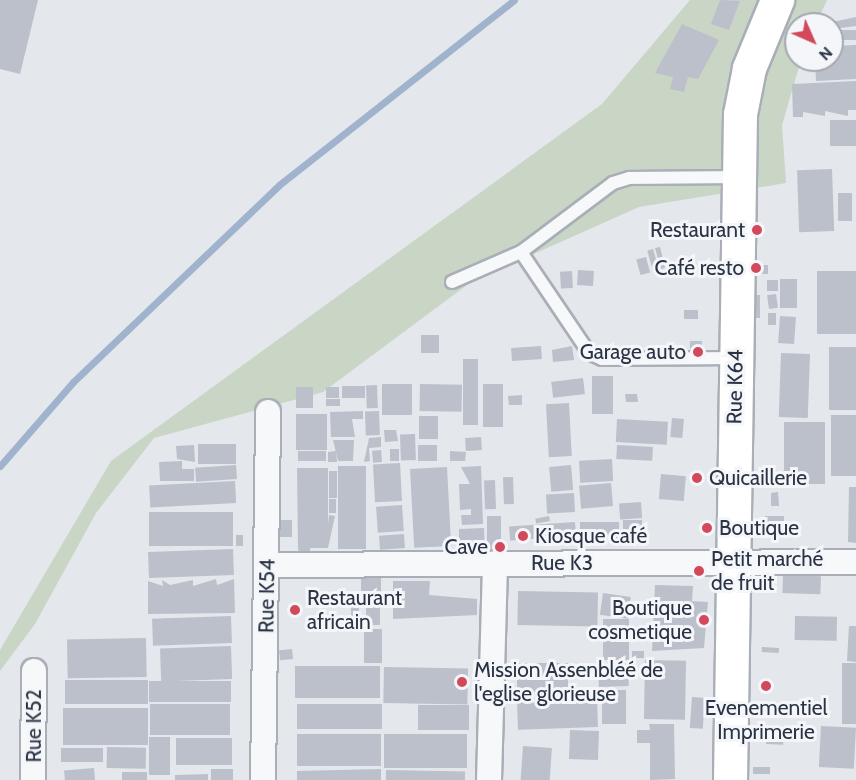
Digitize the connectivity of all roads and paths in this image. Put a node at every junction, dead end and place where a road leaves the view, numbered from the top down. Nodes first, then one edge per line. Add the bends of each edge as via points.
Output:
1 (777, 0) edge
2 (738, 177) junction
3 (521, 252) junction
4 (452, 282) dead end
5 (735, 358) junction
6 (268, 412) dead end
7 (856, 562) edge
8 (495, 563) junction
9 (734, 563) junction
10 (268, 565) junction
11 (34, 671) dead end
12 (33, 780) edge
13 (263, 780) edge
14 (489, 780) edge
15 (730, 780) edge

1 - 2 street, Rue K64 via 749,68 740,114
2 - 3 lane via 629,178 613,183
2 - 5 street, Rue K64
3 - 4 lane
3 - 5 lane via 590,354 602,360
5 - 9 street, Rue K64
6 - 10 street, Rue K54
7 - 9 street, Rue K3
8 - 9 street, Rue K3
8 - 10 street, Rue K3
8 - 14 street
9 - 15 street, Rue K64
10 - 13 street, Rue K54
11 - 12 street, Rue K52

